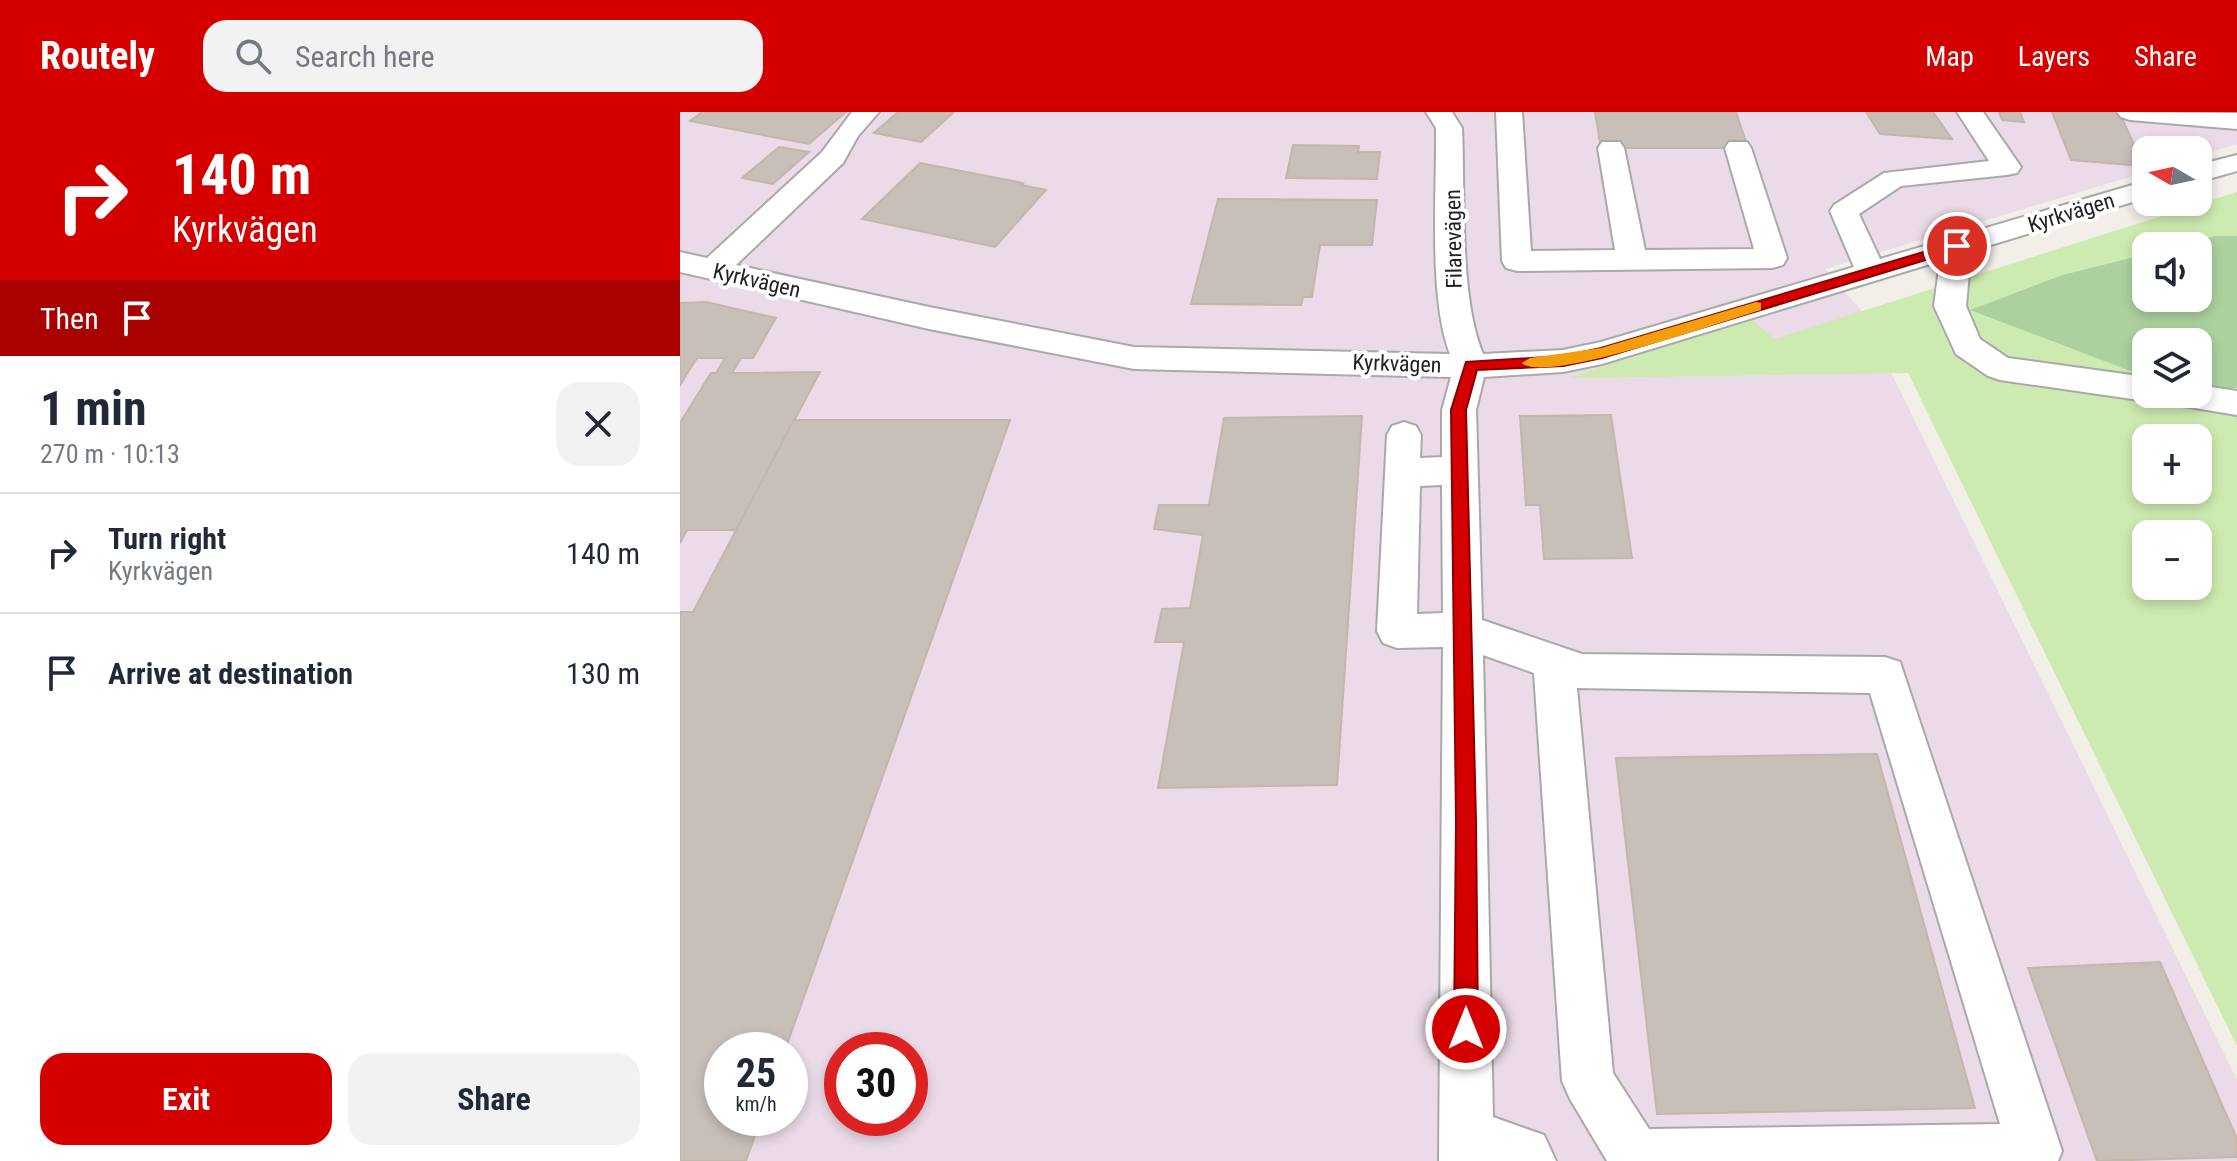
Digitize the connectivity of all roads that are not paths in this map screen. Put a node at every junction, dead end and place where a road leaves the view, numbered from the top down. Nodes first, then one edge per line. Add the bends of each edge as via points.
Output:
1 (866, 112) edge
2 (1439, 112) edge
3 (1509, 112) edge
4 (1970, 112) edge
5 (2130, 112) edge
6 (2237, 121) edge
7 (1620, 148) dead end
8 (1738, 148) dead end
9 (2237, 163) edge
10 (2212, 170) edge
11 (2132, 193) edge
12 (1957, 246) junction
13 (1632, 260) junction
14 (1517, 261) junction
15 (680, 262) edge
16 (1453, 262) junction
17 (712, 270) junction
18 (1871, 272) junction
19 (1471, 365) junction
20 (2132, 387) edge
21 (2212, 399) edge
22 (2237, 403) edge
23 (1404, 435) dead end
24 (1459, 470) junction
25 (1402, 473) junction
26 (1462, 630) junction
27 (1554, 662) junction
28 (1466, 1148) edge
29 (1529, 1161) edge

1 - 17 street via 833,157
2 - 16 street, Filarevägen via 1449,128
3 - 14 street
4 - 18 street via 2007,167 1894,179 1844,211
5 - 6 street
7 - 13 street via 1619,192
8 - 13 street via 1772,258
9 - 10 street
11 - 12 street, Kyrkvägen
12 - 18 street, Kyrkvägen
12 - 20 street via 1950,306 1967,346 2000,368
13 - 14 street
14 - 16 street
15 - 17 street, Kyrkvägen
16 - 19 street, Filarevägen via 1457,331
17 - 19 street, Kyrkvägen via 1134,358
18 - 19 street, Kyrkvägen via 1602,353 1563,361
19 - 24 street via 1459,410
21 - 22 street
23 - 25 street
24 - 25 street
24 - 26 street
25 - 26 street via 1397,631
26 - 27 street
26 - 28 street
27 - 27 street via 1582,672 1885,675 2035,1151 1635,1156 1588,1081
28 - 29 street via 1525,1154

